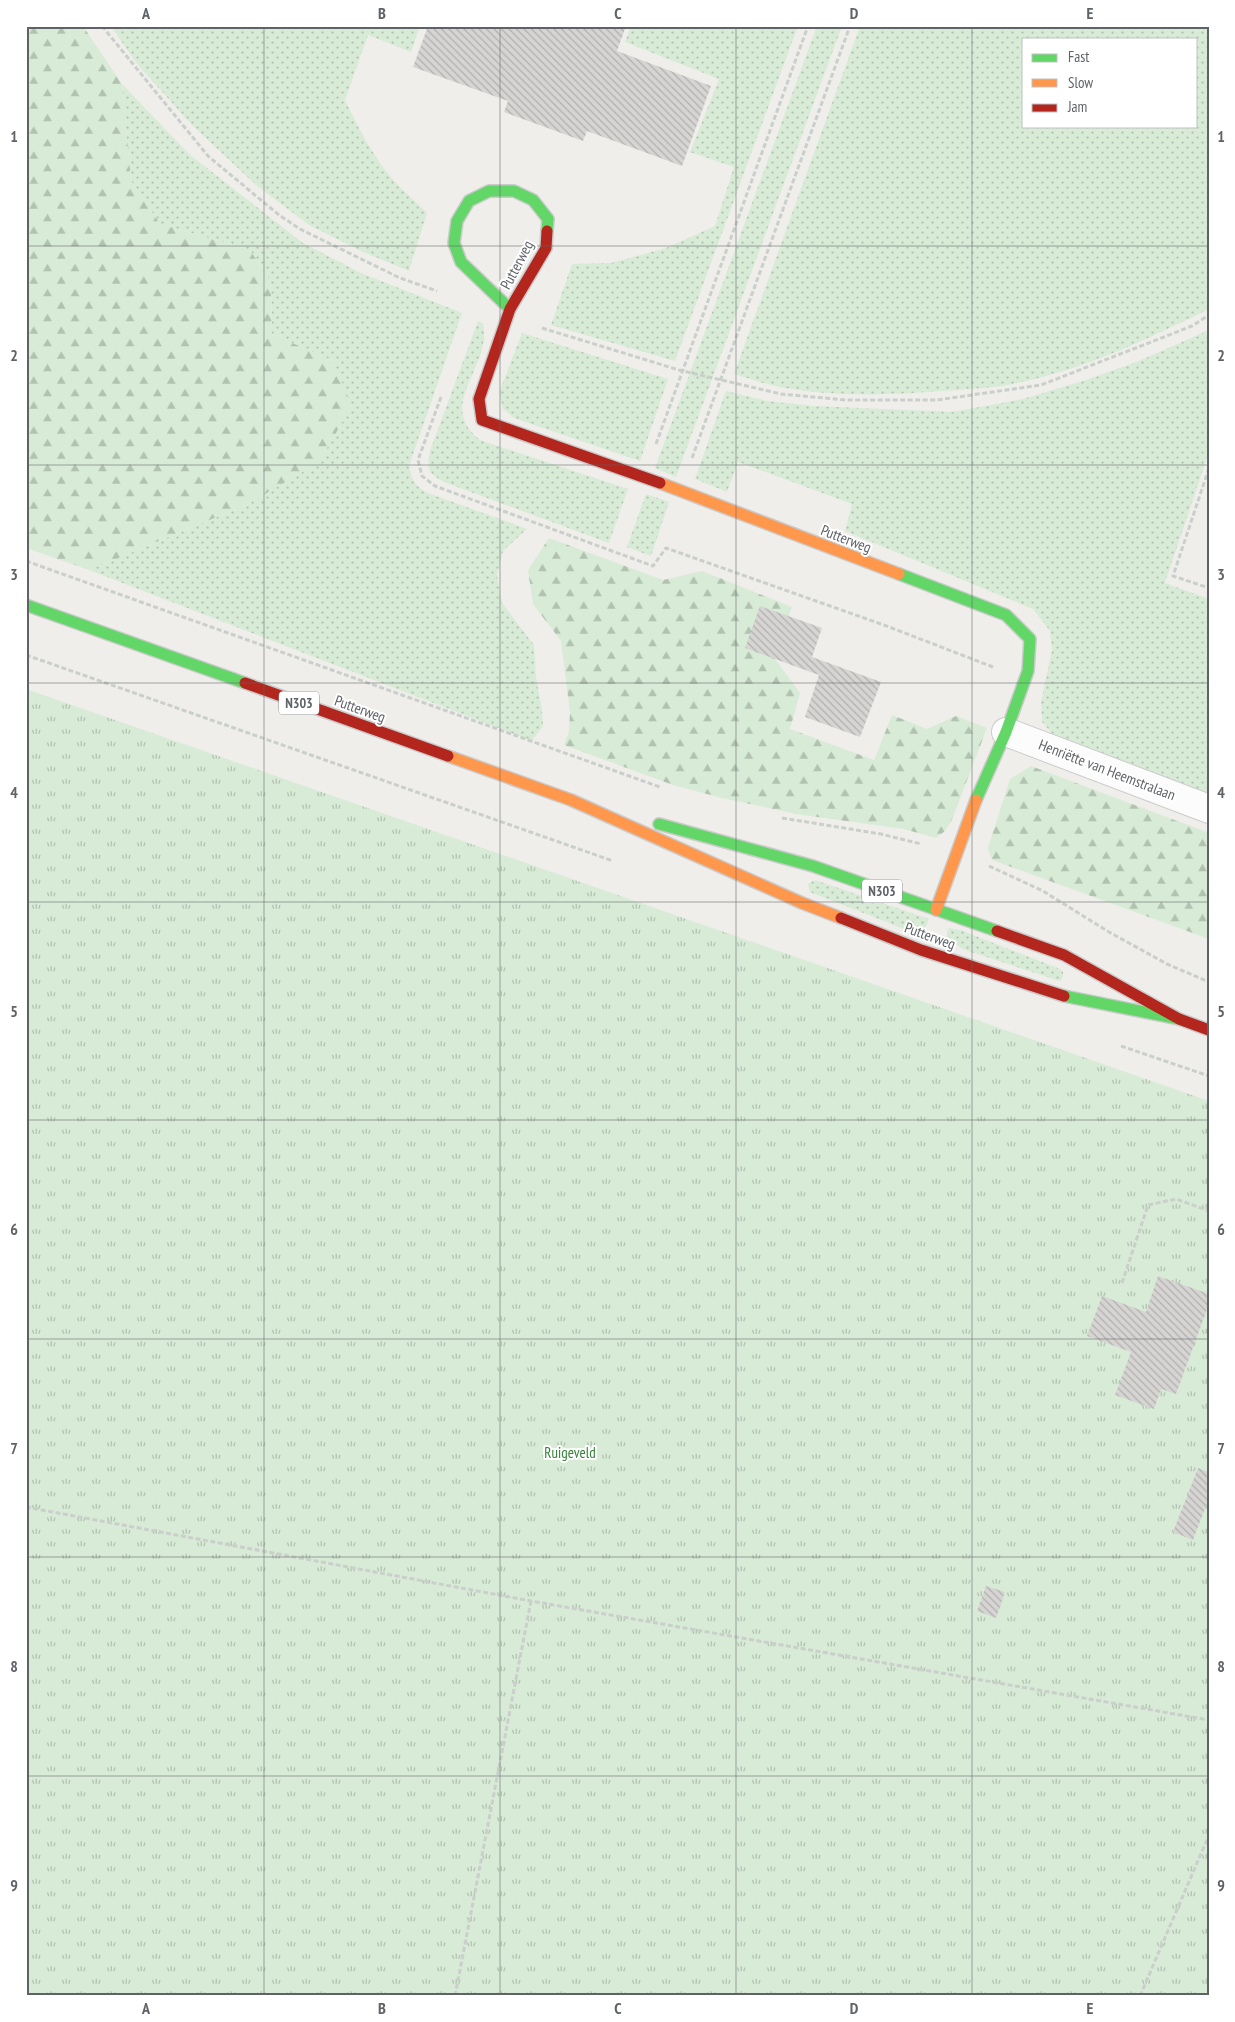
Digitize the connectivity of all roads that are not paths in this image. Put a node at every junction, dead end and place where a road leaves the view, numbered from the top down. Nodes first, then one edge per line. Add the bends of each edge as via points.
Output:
1 (509, 313) junction
2 (26, 605) edge
3 (1006, 732) junction
4 (571, 800) junction
5 (1209, 809) edge
6 (936, 910) junction
7 (1179, 1019) junction
8 (1209, 1030) edge

1 - 1 main road, Putterweg via 546,248 548,219 533,200 514,191 489,191 469,201 457,221 454,243 461,262
1 - 3 main road, Putterweg via 479,398 482,420 644,477 1006,615 1030,639 1028,671
2 - 4 main road, Putterweg / N303
3 - 5 street, Henriëtte van Heemstralaan
3 - 6 main road, Putterweg via 977,798
4 - 6 main road, Putterweg / N303 via 813,866
4 - 7 main road, Putterweg / N303 via 802,903 921,950 1063,996
6 - 7 main road, Putterweg / N303 via 1064,955
7 - 8 main road, Putterweg / N303

